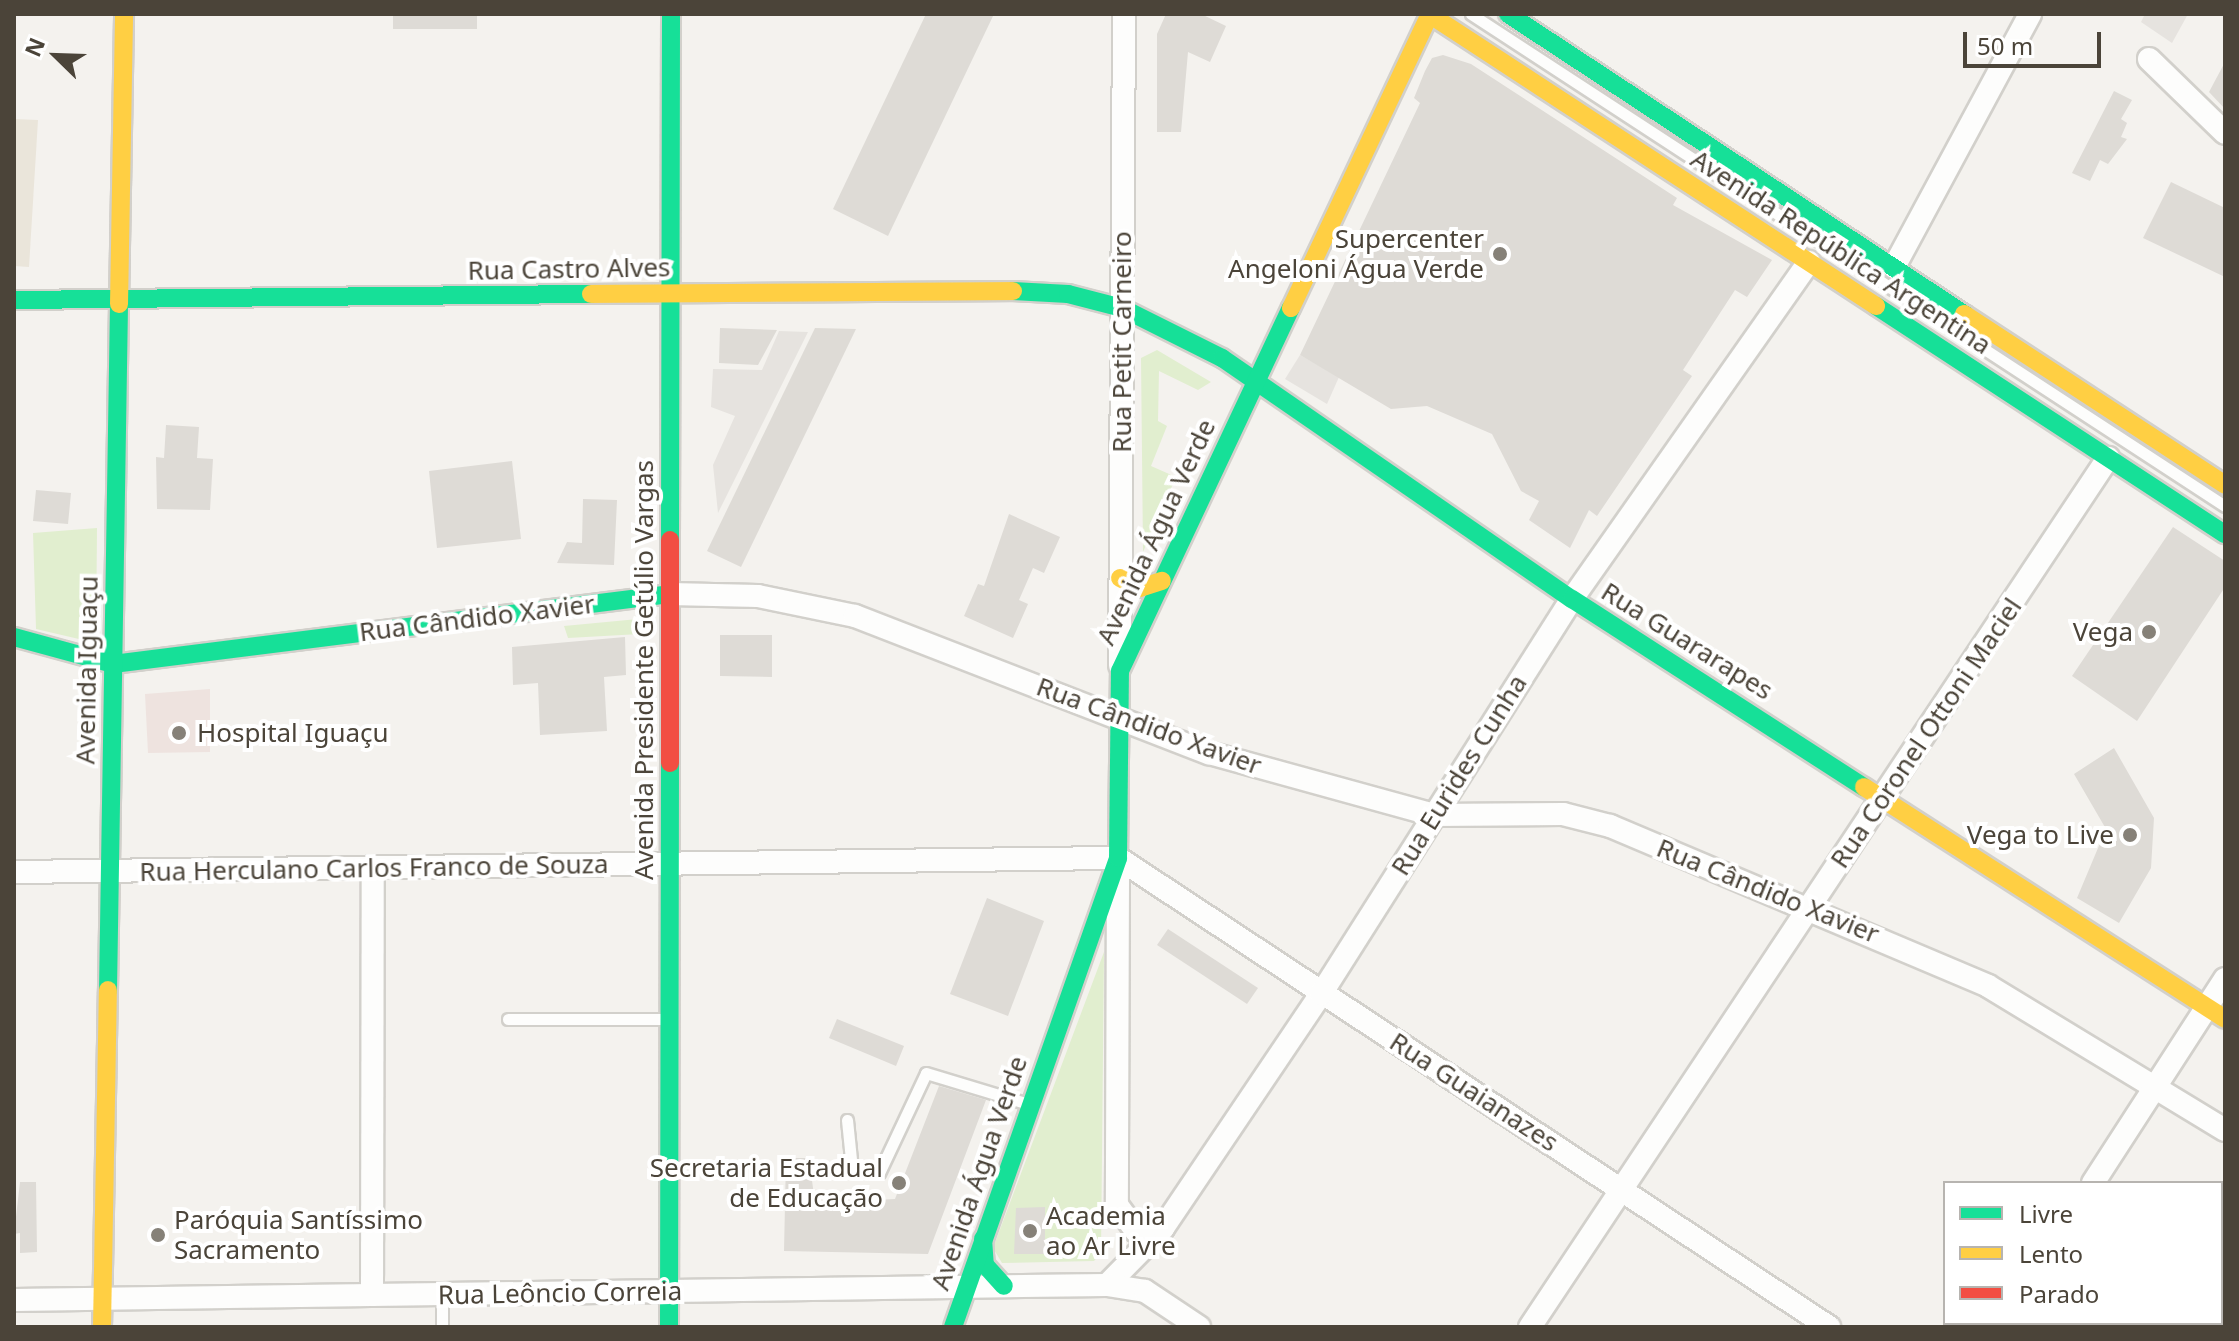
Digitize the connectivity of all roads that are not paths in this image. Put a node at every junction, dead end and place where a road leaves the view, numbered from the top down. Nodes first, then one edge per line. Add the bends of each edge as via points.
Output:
1 (124, 14) edge
2 (671, 14) edge
3 (1124, 14) edge
4 (1429, 14) edge
5 (1471, 14) edge
6 (1508, 14) edge
7 (2030, 14) edge
8 (2149, 59) dead end
9 (2225, 133) edge
10 (1809, 262) junction
11 (1894, 267) junction
12 (671, 294) junction
13 (119, 299) junction
14 (14, 300) edge
15 (1122, 308) junction
16 (1257, 380) junction
17 (2108, 458) junction
18 (2225, 485) edge
19 (2225, 506) edge
20 (2225, 534) edge
21 (1120, 578) junction
22 (1162, 581) junction
23 (670, 594) junction
24 (1572, 599) junction
25 (14, 637) edge
26 (113, 664) junction
27 (1120, 671) junction
28 (1119, 715) junction
29 (1883, 797) junction
30 (1434, 815) junction
31 (1118, 858) junction
32 (670, 864) junction
33 (373, 868) junction
34 (109, 871) junction
35 (14, 872) edge
36 (1810, 907) junction
37 (2225, 979) edge
38 (1321, 994) junction
39 (2216, 1013) edge
40 (508, 1019) dead end
41 (669, 1019) junction
42 (2156, 1085) junction
43 (1030, 1104) junction
44 (847, 1120) dead end
45 (2225, 1130) edge
46 (2094, 1181) edge
47 (1622, 1187) junction
48 (1163, 1228) junction
49 (983, 1237) junction
50 (1107, 1285) junction
51 (1004, 1286) junction
52 (965, 1288) junction
53 (669, 1291) junction
54 (442, 1294) junction
55 (372, 1295) junction
56 (102, 1299) junction
57 (14, 1300) edge
58 (102, 1327) edge
59 (442, 1327) edge
60 (669, 1327) edge
61 (953, 1327) edge
62 (1199, 1327) edge
63 (1530, 1327) edge
64 (1829, 1327) edge

1 - 13 main road, Avenida Iguaçu
2 - 12 main road, Avenida Presidente Getúlio Vargas
3 - 15 street, Rua Petit Carneiro
4 - 10 main road, Avenida República Argentina
4 - 16 main road, Avenida Água Verde
5 - 19 lane
6 - 11 main road, Avenida República Argentina
7 - 11 street
8 - 9 street
10 - 17 main road, Avenida República Argentina
10 - 24 street, Rua Eurides Cunha
11 - 18 main road, Avenida República Argentina
12 - 13 main road, Rua Castro Alves
12 - 15 main road, Rua Castro Alves via 1036,291
12 - 23 main road, Avenida Presidente Getúlio Vargas
13 - 14 main road, Rua Castro Alves
13 - 26 main road, Avenida Iguaçu
15 - 16 main road, Rua Guararapes
15 - 21 street, Rua Petit Carneiro
16 - 22 main road, Avenida Água Verde
16 - 24 main road, Rua Guararapes
17 - 20 main road, Avenida República Argentina
17 - 29 street, Rua Coronel Ottoni Maciel
21 - 22 main road via 1140,588
21 - 27 street, Rua Petit Carneiro
22 - 27 main road, Avenida Água Verde
23 - 26 main road, Rua Cândido Xavier
23 - 28 street, Rua Cândido Xavier via 758,596 844,613
23 - 32 main road, Avenida Presidente Getúlio Vargas
24 - 29 main road, Rua Guararapes
24 - 30 street, Rua Eurides Cunha
25 - 26 main road, Rua Cândido Xavier
26 - 34 main road, Avenida Iguaçu
27 - 28 main road, Avenida Água Verde
28 - 30 street, Rua Cândido Xavier via 1209,753
28 - 31 main road, Avenida Água Verde
29 - 36 street, Rua Coronel Ottoni Maciel
29 - 39 main road, Rua Guararapes
30 - 36 street, Rua Cândido Xavier via 1586,819
30 - 38 street, Rua Eurides Cunha
31 - 32 street, Rua Herculano Carlos Franco de Souza
31 - 38 street, Rua Guaianazes
31 - 43 main road, Avenida Água Verde
31 - 48 street via 1117,1205 1136,1231
32 - 33 street, Rua Herculano Carlos Franco de Souza
32 - 41 main road, Avenida Presidente Getúlio Vargas
33 - 34 street, Rua Herculano Carlos Franco de Souza
33 - 55 street
34 - 35 street, Rua Herculano Carlos Franco de Souza
34 - 56 main road, Avenida Iguaçu
36 - 42 street, Rua Cândido Xavier via 1988,986
36 - 47 street, Rua Coronel Ottoni Maciel
37 - 39 street
38 - 47 street, Rua Guaianazes
38 - 48 street, Rua Eurides Cunha
39 - 42 street
40 - 41 lane
41 - 53 main road, Avenida Presidente Getúlio Vargas
42 - 45 street, Rua Cândido Xavier
42 - 46 street
43 - 44 lane via 926,1073 879,1173 852,1169
43 - 49 main road, Avenida Água Verde
47 - 63 street, Rua Coronel Ottoni Maciel
47 - 64 street, Rua Guaianazes
48 - 50 street, Rua Eurides Cunha
49 - 51 main road via 985,1265
49 - 52 main road, Avenida Água Verde
50 - 51 street, Rua Leôncio Correia
50 - 62 street, Rua Leôncio Correia via 1145,1291
51 - 52 street, Rua Leôncio Correia
52 - 53 street, Rua Leôncio Correia
52 - 61 main road, Avenida Água Verde
53 - 54 street, Rua Leôncio Correia
53 - 60 main road, Avenida Presidente Getúlio Vargas
54 - 55 street, Rua Leôncio Correia
54 - 59 lane
55 - 56 street, Rua Leôncio Correia
56 - 57 street, Rua Leôncio Correia
56 - 58 main road, Avenida Iguaçu

